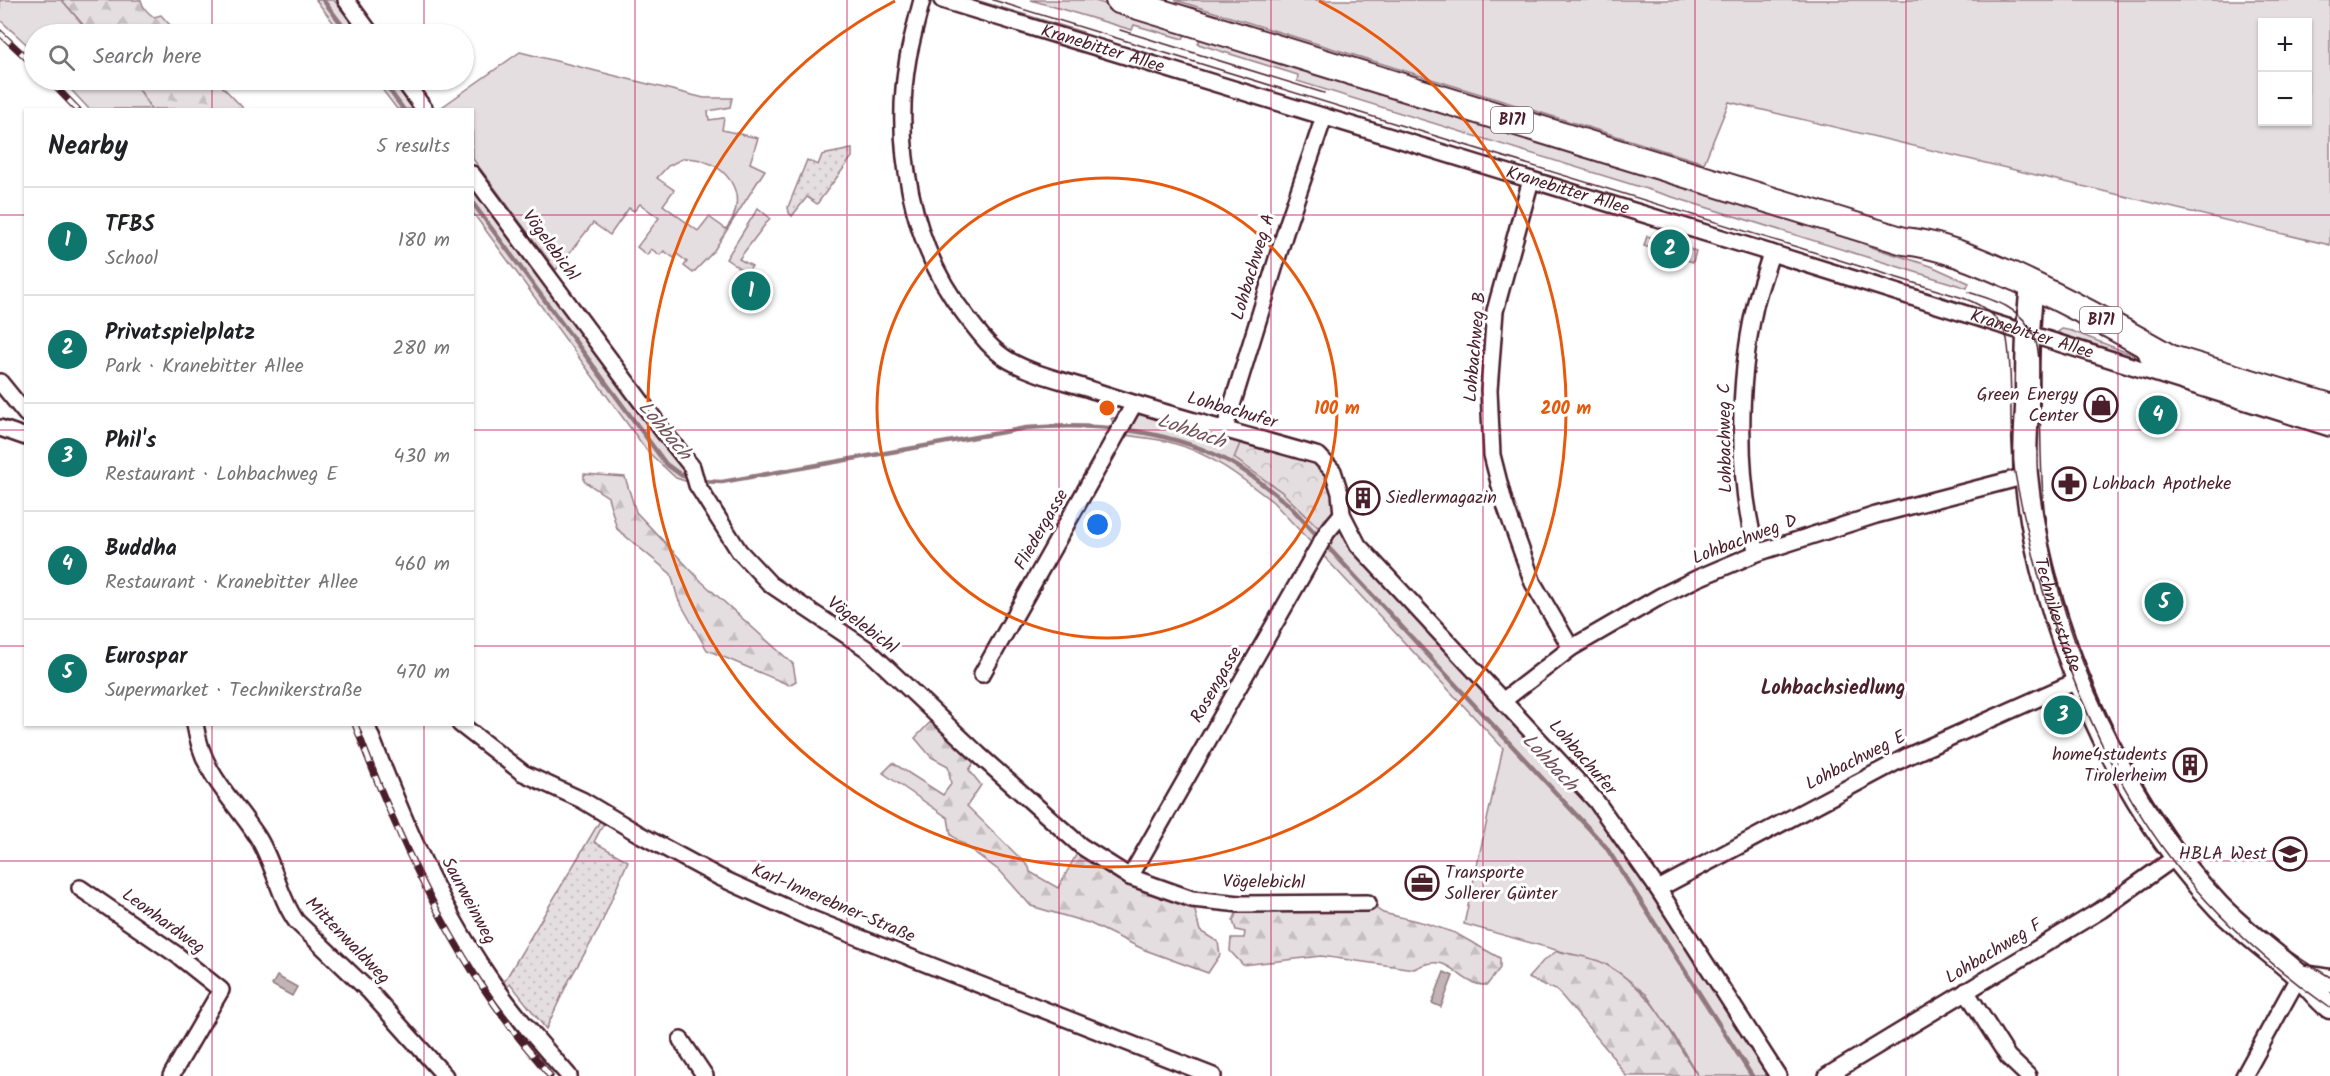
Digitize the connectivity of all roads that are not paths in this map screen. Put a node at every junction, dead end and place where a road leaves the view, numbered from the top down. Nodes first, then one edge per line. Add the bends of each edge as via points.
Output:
1 (346, 0) edge
2 (922, 0) edge
3 (942, 0) edge
4 (1119, 0) edge
5 (364, 24) edge
6 (410, 90) edge
7 (424, 108) edge
8 (1324, 117) junction
9 (474, 177) edge
10 (1531, 180) junction
11 (1772, 253) junction
12 (2031, 294) junction
13 (2028, 334) junction
14 (0, 382) edge
15 (2330, 407) edge
16 (1131, 411) junction
17 (24, 412) edge
18 (0, 428) edge
19 (1225, 428) junction
20 (2330, 428) edge
21 (24, 436) edge
22 (2026, 476) junction
23 (1342, 514) junction
24 (1757, 553) junction
25 (1571, 648) junction
26 (982, 674) dead end
27 (2079, 680) junction
28 (1504, 700) junction
29 (195, 726) edge
30 (367, 726) edge
31 (463, 726) edge
32 (2177, 856) junction
33 (1130, 877) junction
34 (80, 888) dead end
35 (1658, 890) junction
36 (1368, 903) dead end
37 (2299, 976) junction
38 (2330, 981) edge
39 (1966, 991) junction
40 (2330, 1007) edge
41 (681, 1040) dead end
42 (171, 1076) edge
43 (446, 1076) edge
44 (569, 1076) edge
45 (705, 1076) edge
46 (1213, 1076) edge
47 (1778, 1076) edge
48 (1827, 1076) edge
49 (2028, 1076) edge
50 (2244, 1076) edge

1 - 5 street
2 - 16 street, Lohbachufer via 908,59 903,131 915,212 949,295 990,347 1010,361
3 - 8 street, Kranebitter Allee
4 - 12 main road, Kranebitter Allee / B171 via 1904,241 1963,254
6 - 7 street
8 - 10 street, Kranebitter Allee
8 - 19 street, Lohbachweg A
9 - 33 street, Vögelebichl via 692,467 697,485 739,551 770,584 867,649 1072,838
10 - 11 street, Kranebitter Allee
10 - 25 street, Lohbachweg B via 1495,311 1489,390 1492,455 1533,583
11 - 13 street, Kranebitter Allee
11 - 24 street, Lohbachweg C via 1754,311 1742,395 1745,477
12 - 13 street, Technikerstraße
12 - 15 main road, Kranebitter Allee / B171 via 2168,357
13 - 20 street, Kranebitter Allee
13 - 22 street, Technikerstraße
14 - 17 street
16 - 19 street, Lohbachufer
16 - 26 street, Fliedergasse
18 - 21 street
19 - 23 street, Lohbachufer via 1319,456 1333,471
22 - 24 street, Lohbachweg D via 1876,515
22 - 27 street, Technikerstraße via 2046,590
23 - 28 street, Lohbachufer via 1358,545
23 - 33 street, Rosengasse via 1327,532
24 - 25 street, Lohbachweg D via 1665,593
25 - 28 street, Lohbachweg D
27 - 32 street, Technikerstraße via 2122,770
27 - 35 street, Lohbachweg E via 1906,757
28 - 35 street, Lohbachufer via 1596,801
29 - 43 street, Mittenwaldweg via 207,765 257,837 296,921 369,992
30 - 44 street, Saurweinweg via 410,833 469,946 500,993
31 - 46 street, Karl-Innerebner-Straße via 524,773 582,800 719,877 812,919
32 - 37 street, Technikerstraße via 2236,923
32 - 39 street, Lohbachweg F via 2101,910
33 - 36 street, Vögelebichl via 1192,899 1240,904
34 - 42 street, Leonhardweg via 221,990
35 - 47 street, Lohbachufer
37 - 38 street
37 - 40 street, Technikerstraße
37 - 50 street
39 - 48 street, Lohbachweg F
39 - 49 street via 2008,1057
41 - 45 street

